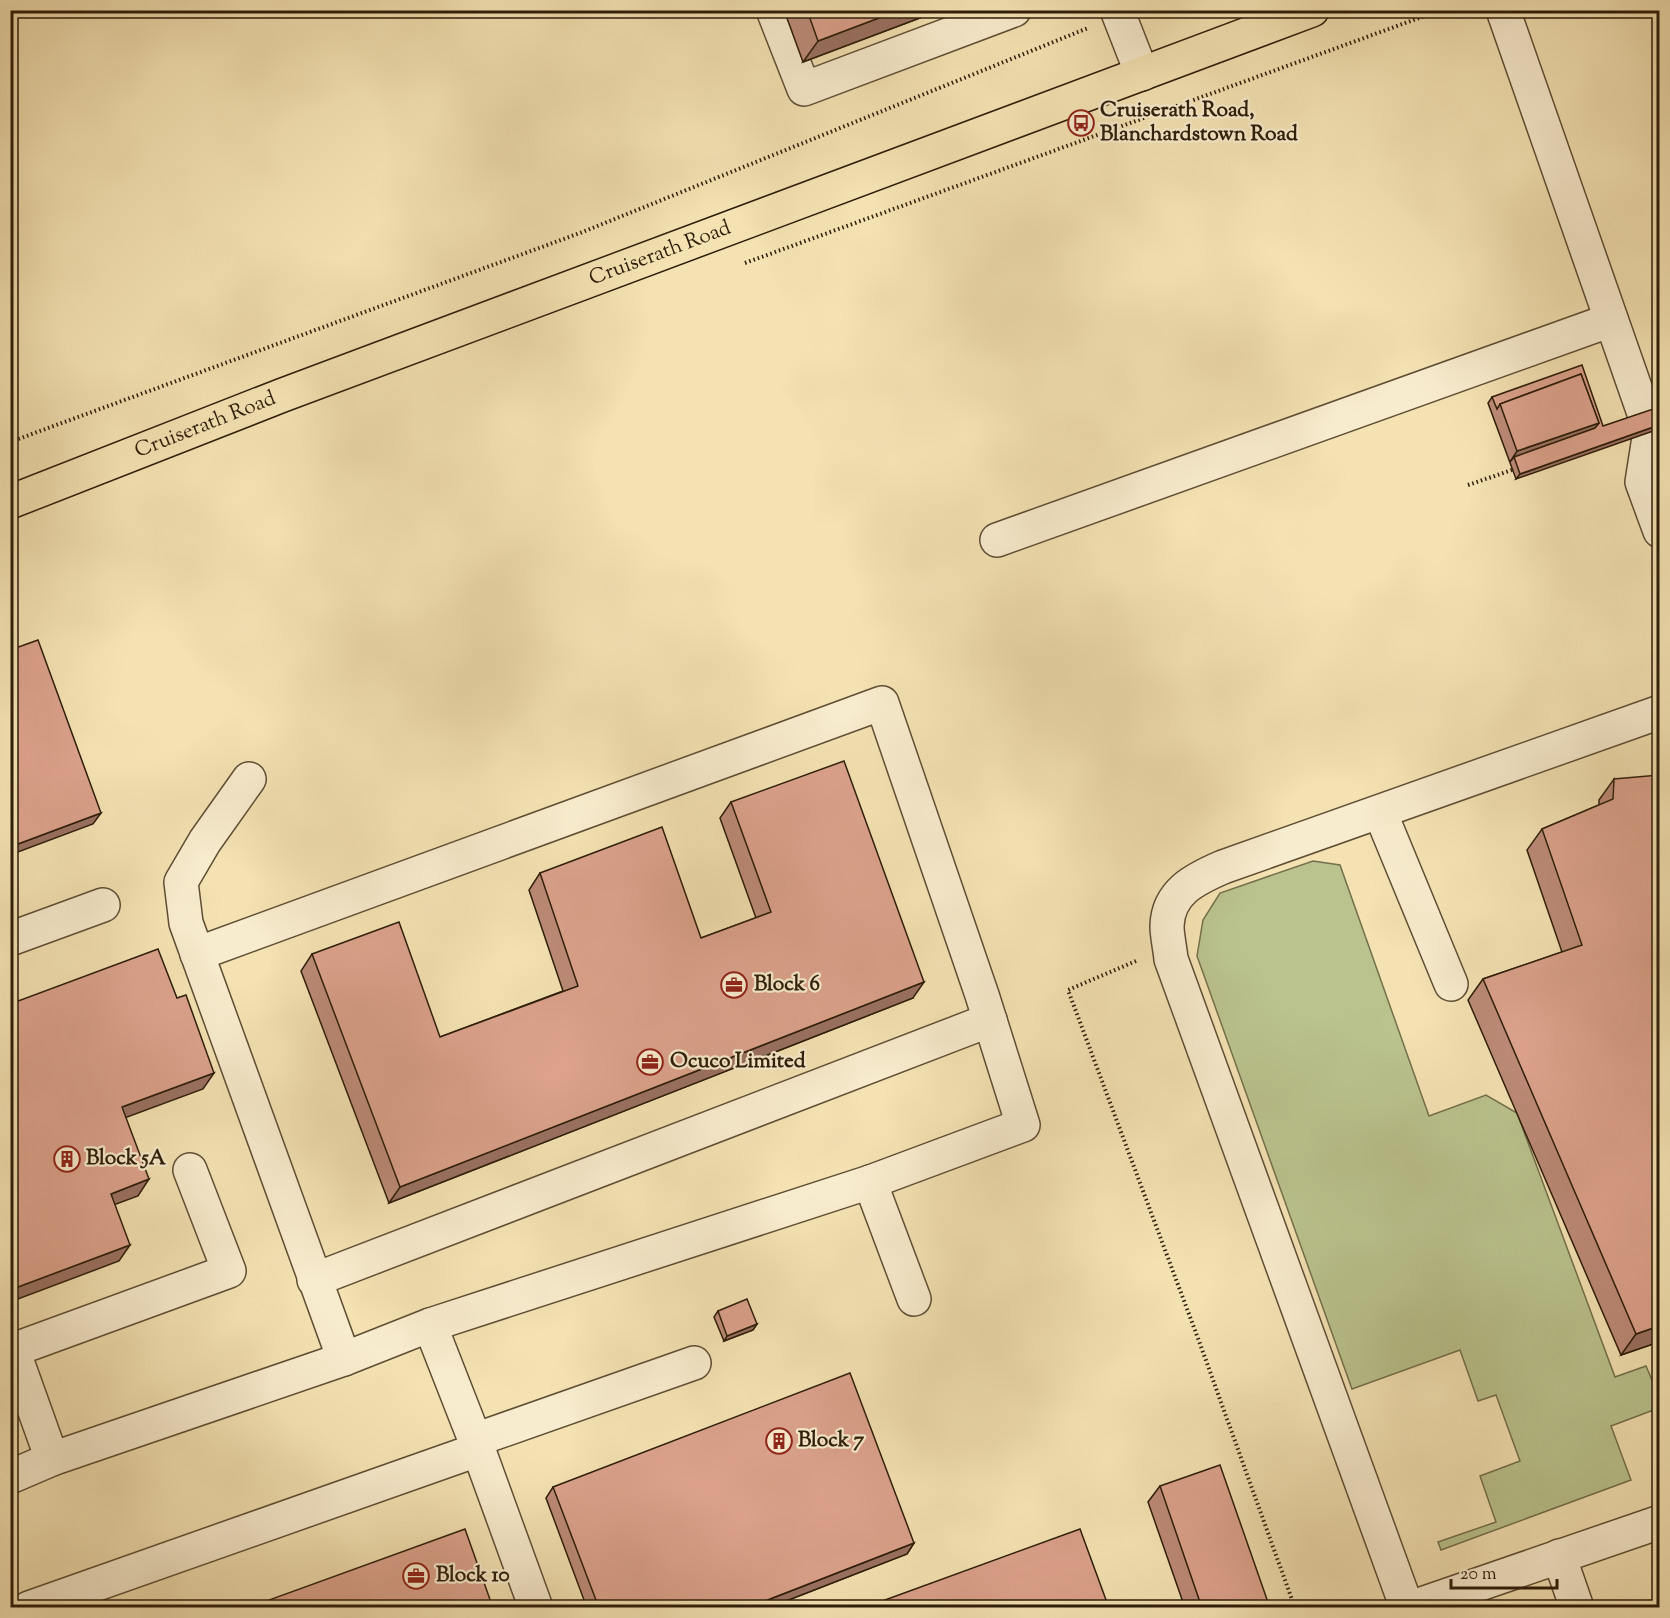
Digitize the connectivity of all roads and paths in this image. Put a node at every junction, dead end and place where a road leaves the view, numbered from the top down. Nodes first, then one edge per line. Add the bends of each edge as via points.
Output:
1 (773, 10) edge
2 (1014, 10) edge
3 (1312, 10) edge
4 (1441, 10) edge
5 (1503, 10) edge
6 (1118, 14) edge
7 (1142, 74) junction
8 (734, 267) dead end
9 (1611, 320) junction
10 (1652, 427) edge
11 (10, 442) edge
12 (1512, 470) dead end
13 (1468, 486) dead end
14 (10, 502) edge
15 (1659, 531) edge
16 (998, 540) dead end
17 (1659, 712) edge
18 (249, 779) dead end
19 (1380, 812) junction
20 (103, 905) dead end
21 (10, 939) edge
22 (1170, 947) junction
23 (197, 954) junction
24 (1451, 984) dead end
25 (990, 1020) junction
26 (190, 1170) dead end
27 (870, 1182) junction
28 (314, 1280) junction
29 (914, 1299) dead end
30 (430, 1325) junction
31 (12, 1351) edge
32 (344, 1359) junction
33 (694, 1363) dead end
34 (476, 1445) junction
35 (52, 1459) junction
36 (10, 1477) edge
37 (1659, 1522) edge
38 (1559, 1556) junction
39 (29, 1608) edge
40 (536, 1608) edge
41 (1295, 1608) edge
42 (1409, 1608) edge
43 (1577, 1608) edge

1 - 2 lane via 804,90
3 - 7 main road, Cruiserath Road
4 - 8 path
5 - 9 lane
6 - 7 lane
6 - 11 path via 580,233
7 - 14 main road, Cruiserath Road via 283,395
9 - 10 lane
9 - 16 lane
10 - 15 lane via 1642,482
12 - 13 path
17 - 19 lane
18 - 23 lane via 181,882 186,923
19 - 22 lane via 1199,878 1175,896 1167,925
19 - 24 lane
20 - 21 lane
22 - 41 path via 1068,990
22 - 42 lane via 1171,959
23 - 25 lane via 882,703
23 - 28 lane
25 - 27 lane via 1023,1125
25 - 28 lane
26 - 31 lane via 229,1270
27 - 29 lane
27 - 30 lane
28 - 32 lane
30 - 32 lane
30 - 34 lane
31 - 35 lane
32 - 35 lane
33 - 34 lane
34 - 39 lane
34 - 40 lane
35 - 36 lane
37 - 38 lane
38 - 42 lane
38 - 43 lane

